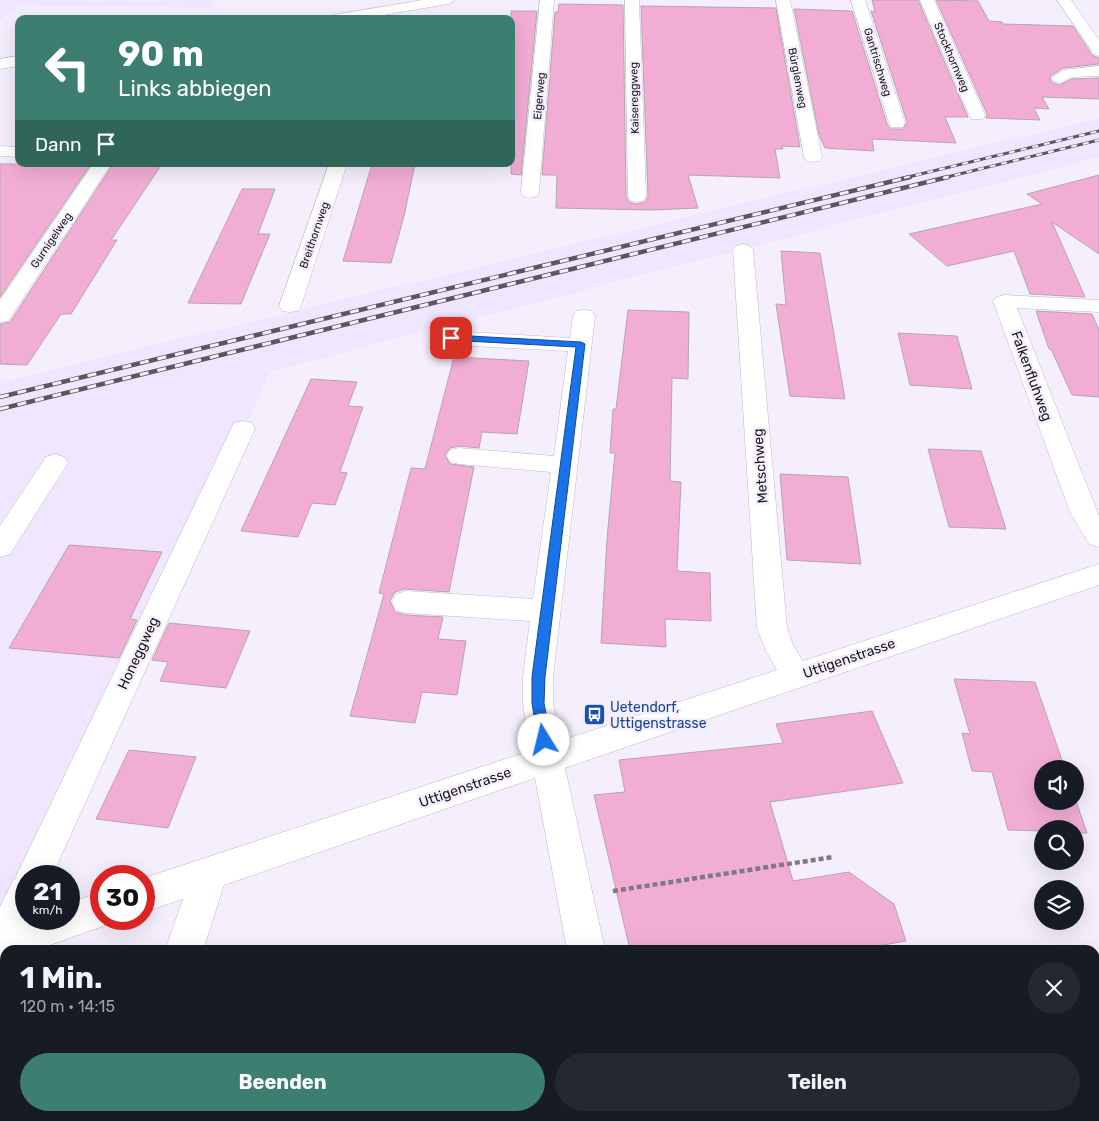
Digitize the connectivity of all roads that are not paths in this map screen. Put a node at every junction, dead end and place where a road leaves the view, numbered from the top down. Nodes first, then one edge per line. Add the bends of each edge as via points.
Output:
1 (448, 0) edge
2 (547, 0) edge
3 (632, 0) edge
4 (783, 0) edge
5 (858, 0) edge
6 (927, 0) edge
7 (1064, 0) edge
8 (372, 7) edge
9 (390, 14) edge
10 (346, 15) edge
11 (1099, 51) edge
12 (15, 62) edge
13 (0, 64) edge
14 (1099, 71) edge
15 (1060, 78) dead end
16 (977, 115) dead end
17 (897, 124) dead end
18 (0, 151) edge
19 (15, 152) edge
20 (813, 157) dead end
21 (100, 167) edge
22 (337, 167) edge
23 (530, 192) dead end
24 (637, 196) dead end
25 (743, 250) dead end
26 (290, 306) dead end
27 (1099, 306) edge
28 (0, 316) edge
29 (584, 316) dead end
30 (451, 338) dead end
31 (581, 344) junction
32 (243, 429) dead end
33 (459, 456) dead end
34 (54, 463) dead end
35 (564, 465) junction
36 (1099, 537) edge
37 (0, 547) edge
38 (1099, 574) edge
39 (406, 602) dead end
40 (546, 611) junction
41 (796, 676) junction
42 (547, 759) junction
43 (39, 865) edge
44 (210, 873) junction
45 (155, 892) edge
46 (90, 914) edge
47 (15, 915) edge
48 (1, 944) edge
49 (186, 945) edge
50 (585, 945) edge

1 - 9 street
2 - 23 street, Eigerweg
3 - 24 street, Kaisereggweg
4 - 20 street, Bürglenweg
5 - 17 street, Gantrischweg
6 - 16 street, Stockhornweg
7 - 11 street
8 - 9 street
8 - 10 street
12 - 13 street
14 - 15 street via 1069,73
18 - 19 street
21 - 28 street, Gurnigelweg
22 - 26 street, Breithornweg
25 - 41 street, Metschweg via 772,628
27 - 36 street, Falkenfluhweg via 1004,301 1083,512
29 - 31 street
30 - 31 street
31 - 35 street
32 - 43 street, Honeggweg
33 - 35 street
34 - 37 street
35 - 40 street
38 - 41 street, Uttigenstrasse
39 - 40 street
40 - 42 street via 538,703
41 - 42 street, Uttigenstrasse
42 - 44 street, Uttigenstrasse
42 - 50 street
44 - 45 street, Uttigenstrasse
44 - 49 street
46 - 48 street
47 - 48 street

